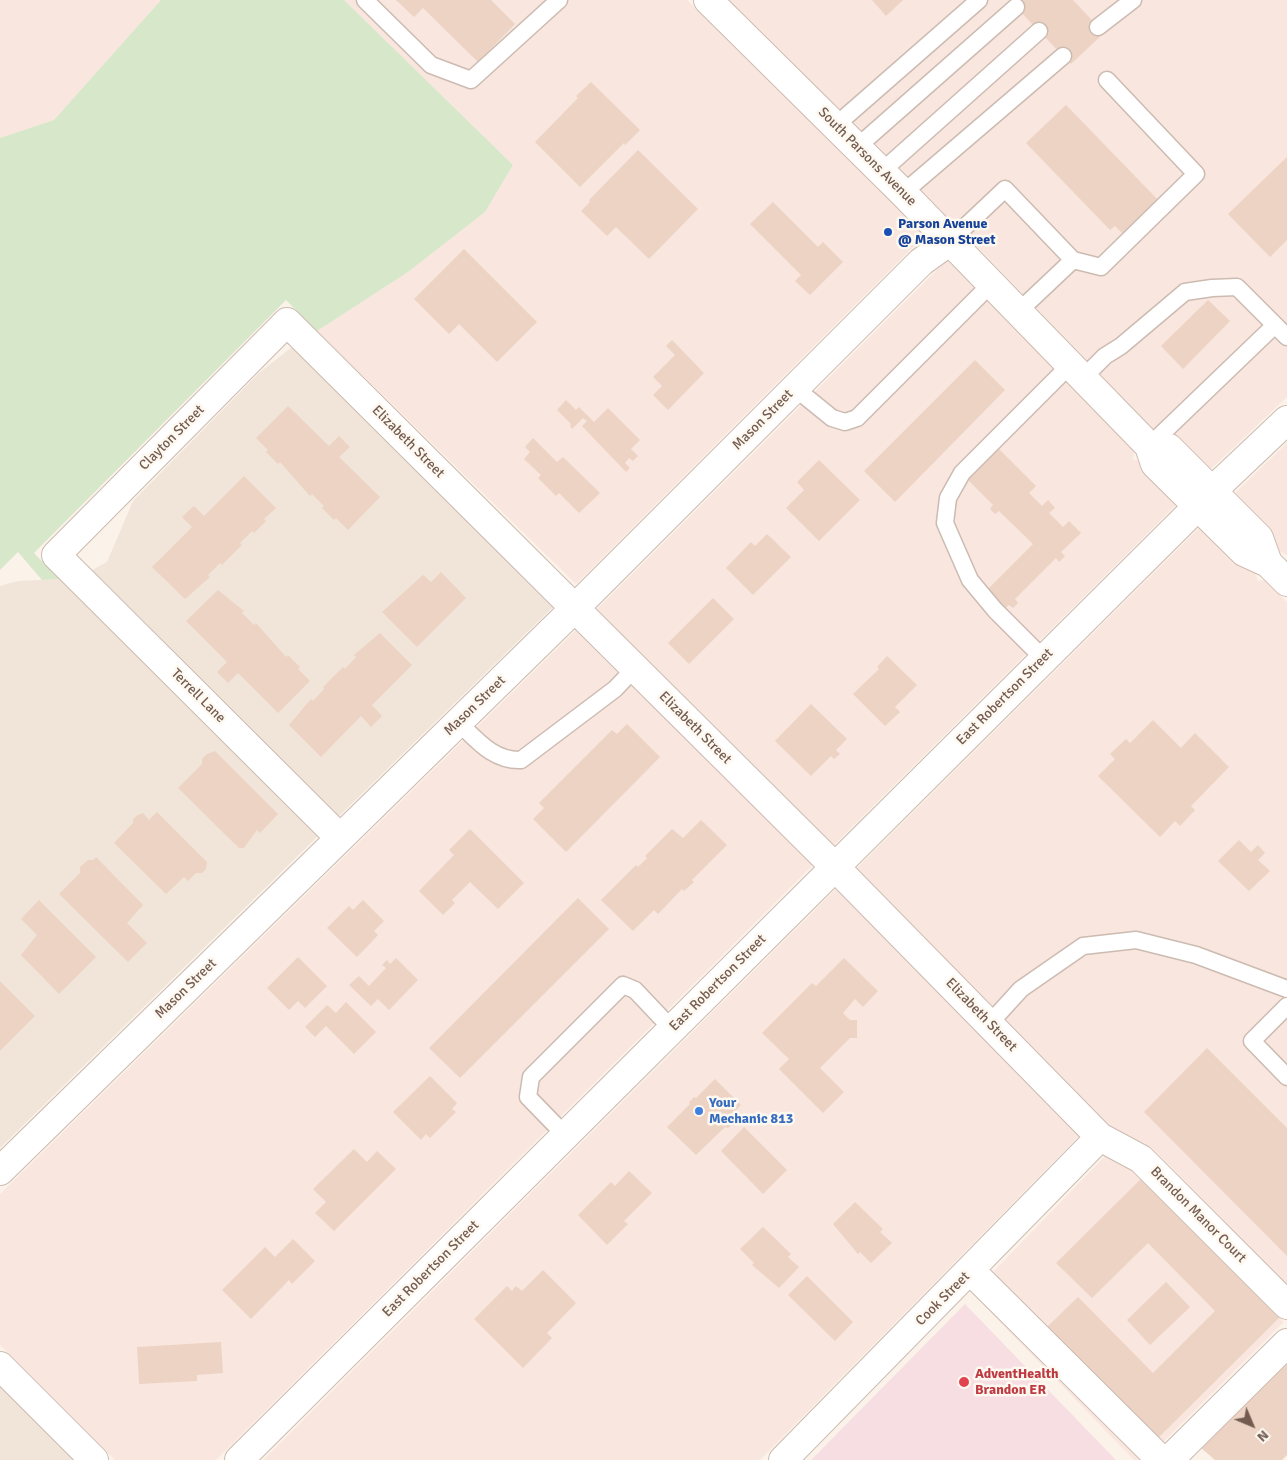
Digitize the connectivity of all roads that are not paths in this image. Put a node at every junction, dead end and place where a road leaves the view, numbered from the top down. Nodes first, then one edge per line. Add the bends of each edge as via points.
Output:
1 (365, 0) edge
2 (559, 0) edge
3 (708, 0) edge
4 (979, 0) edge
5 (1133, 0) edge
6 (1016, 7) dead end
7 (1098, 27) dead end
8 (1039, 31) dead end
9 (1063, 56) dead end
10 (1107, 80) dead end
11 (835, 126) junction
12 (856, 148) junction
13 (881, 172) junction
14 (903, 193) junction
15 (950, 241) junction
16 (1073, 260) junction
17 (992, 283) junction
18 (1020, 312) junction
19 (287, 322) joint
20 (1275, 325) junction
21 (1287, 337) edge
22 (1077, 371) junction
23 (795, 388) junction
24 (1287, 420) edge
25 (1149, 446) junction
26 (1205, 499) junction
27 (56, 555) joint
28 (1287, 582) edge
29 (575, 608) junction
30 (1044, 659) junction
31 (635, 668) junction
32 (458, 722) junction
33 (340, 838) junction
34 (835, 867) junction
35 (1287, 989) edge
36 (1287, 1006) edge
37 (989, 1024) junction
38 (672, 1029) junction
39 (1287, 1077) edge
40 (565, 1135) junction
41 (1100, 1137) junction
42 (0, 1171) edge
43 (971, 1271) junction
44 (1287, 1305) edge
45 (1287, 1343) edge
46 (0, 1366) edge
47 (94, 1460) edge
48 (239, 1460) edge
49 (783, 1460) edge
50 (1161, 1460) edge
51 (1169, 1460) edge

1 - 2 lane via 431,65 471,80
3 - 11 street, South Parsons Avenue
4 - 11 lane
5 - 7 lane
6 - 12 lane
8 - 13 lane
9 - 14 lane
10 - 16 lane via 1196,174 1101,268
11 - 12 street, South Parsons Avenue
12 - 13 street, South Parsons Avenue
13 - 14 street, South Parsons Avenue
14 - 15 street, South Parsons Avenue
15 - 16 lane via 1005,190
15 - 17 street, South Parsons Avenue
15 - 23 street, Mason Street via 921,262
16 - 18 lane
17 - 18 street, South Parsons Avenue
17 - 23 lane via 857,418 845,422 832,418
18 - 22 street, South Parsons Avenue
19 - 27 street, Clayton Street
19 - 29 street, Elizabeth Street
20 - 21 lane
20 - 22 lane via 1237,288 1184,292 1121,346
20 - 25 lane
22 - 25 street, South Parsons Avenue
22 - 30 lane via 962,473 948,498 945,523 970,580
23 - 29 street, Mason Street
24 - 26 street, East Robertson Street
25 - 26 street, South Parsons Avenue via 1155,464
26 - 28 street, South Parsons Avenue via 1244,552 1268,562
26 - 30 street, East Robertson Street
27 - 33 street, Terrell Lane
29 - 31 street, Elizabeth Street
29 - 32 street, Mason Street
30 - 34 street, East Robertson Street
31 - 32 lane via 615,689 521,760 496,755
31 - 34 street, Elizabeth Street
32 - 33 street, Mason Street
33 - 42 street, Mason Street
34 - 37 street, Elizabeth Street
34 - 38 street, East Robertson Street
35 - 37 lane via 1196,955 1136,940 1083,946 1021,989
36 - 39 lane via 1252,1041
37 - 41 street, Elizabeth Street
38 - 40 street, East Robertson Street
38 - 40 lane via 635,990 623,985 531,1077 528,1096
40 - 48 street, East Robertson Street
41 - 43 street, Cook Street
41 - 44 street, Brandon Manor Court via 1141,1158
43 - 49 street, Cook Street
43 - 50 street
45 - 51 street
46 - 47 street

